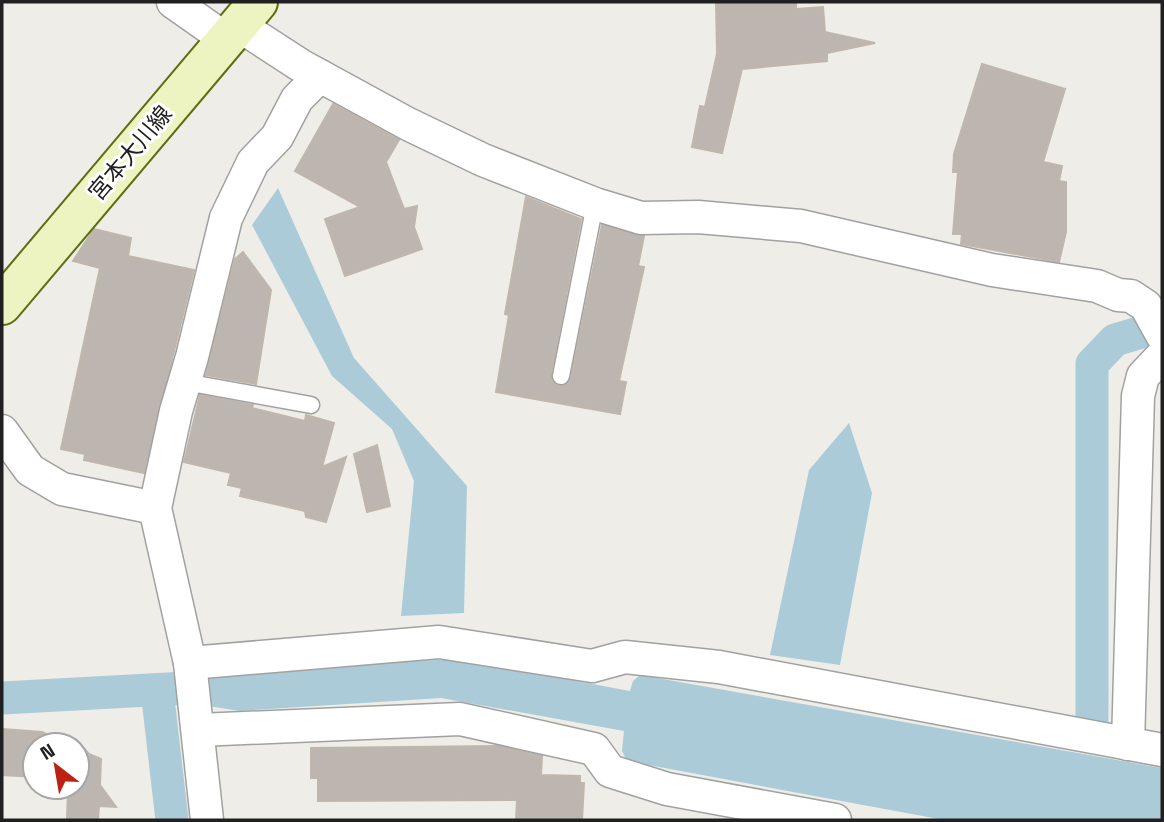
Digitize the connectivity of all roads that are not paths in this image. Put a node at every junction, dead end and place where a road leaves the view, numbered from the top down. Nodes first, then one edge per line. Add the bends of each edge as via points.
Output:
1 (173, 2) edge
2 (241, 22) edge
3 (320, 76) junction
4 (596, 204) junction
5 (2, 305) edge
6 (1158, 332) edge
7 (561, 376) dead end
8 (185, 382) junction
9 (311, 405) dead end
10 (2, 430) edge
11 (155, 508) junction
12 (191, 669) junction
13 (198, 719) junction
14 (1128, 744) junction
15 (1162, 750) edge
16 (207, 820) edge
17 (835, 820) edge

1 - 2 street
2 - 3 street
2 - 5 main road, 宮本大川線
3 - 4 street via 471,154
3 - 8 street via 297,99 277,137 253,162 226,218
4 - 6 street via 641,218 698,217 801,226 969,265 1097,286 1131,296
4 - 7 lane
6 - 14 street via 1138,396
8 - 9 lane
8 - 11 street
10 - 11 street via 30,470 62,489
11 - 12 street
12 - 13 street
12 - 14 street via 439,642 592,666 625,657 719,667
13 - 16 street
13 - 17 street via 460,719 594,749 610,771 667,789
14 - 15 street

